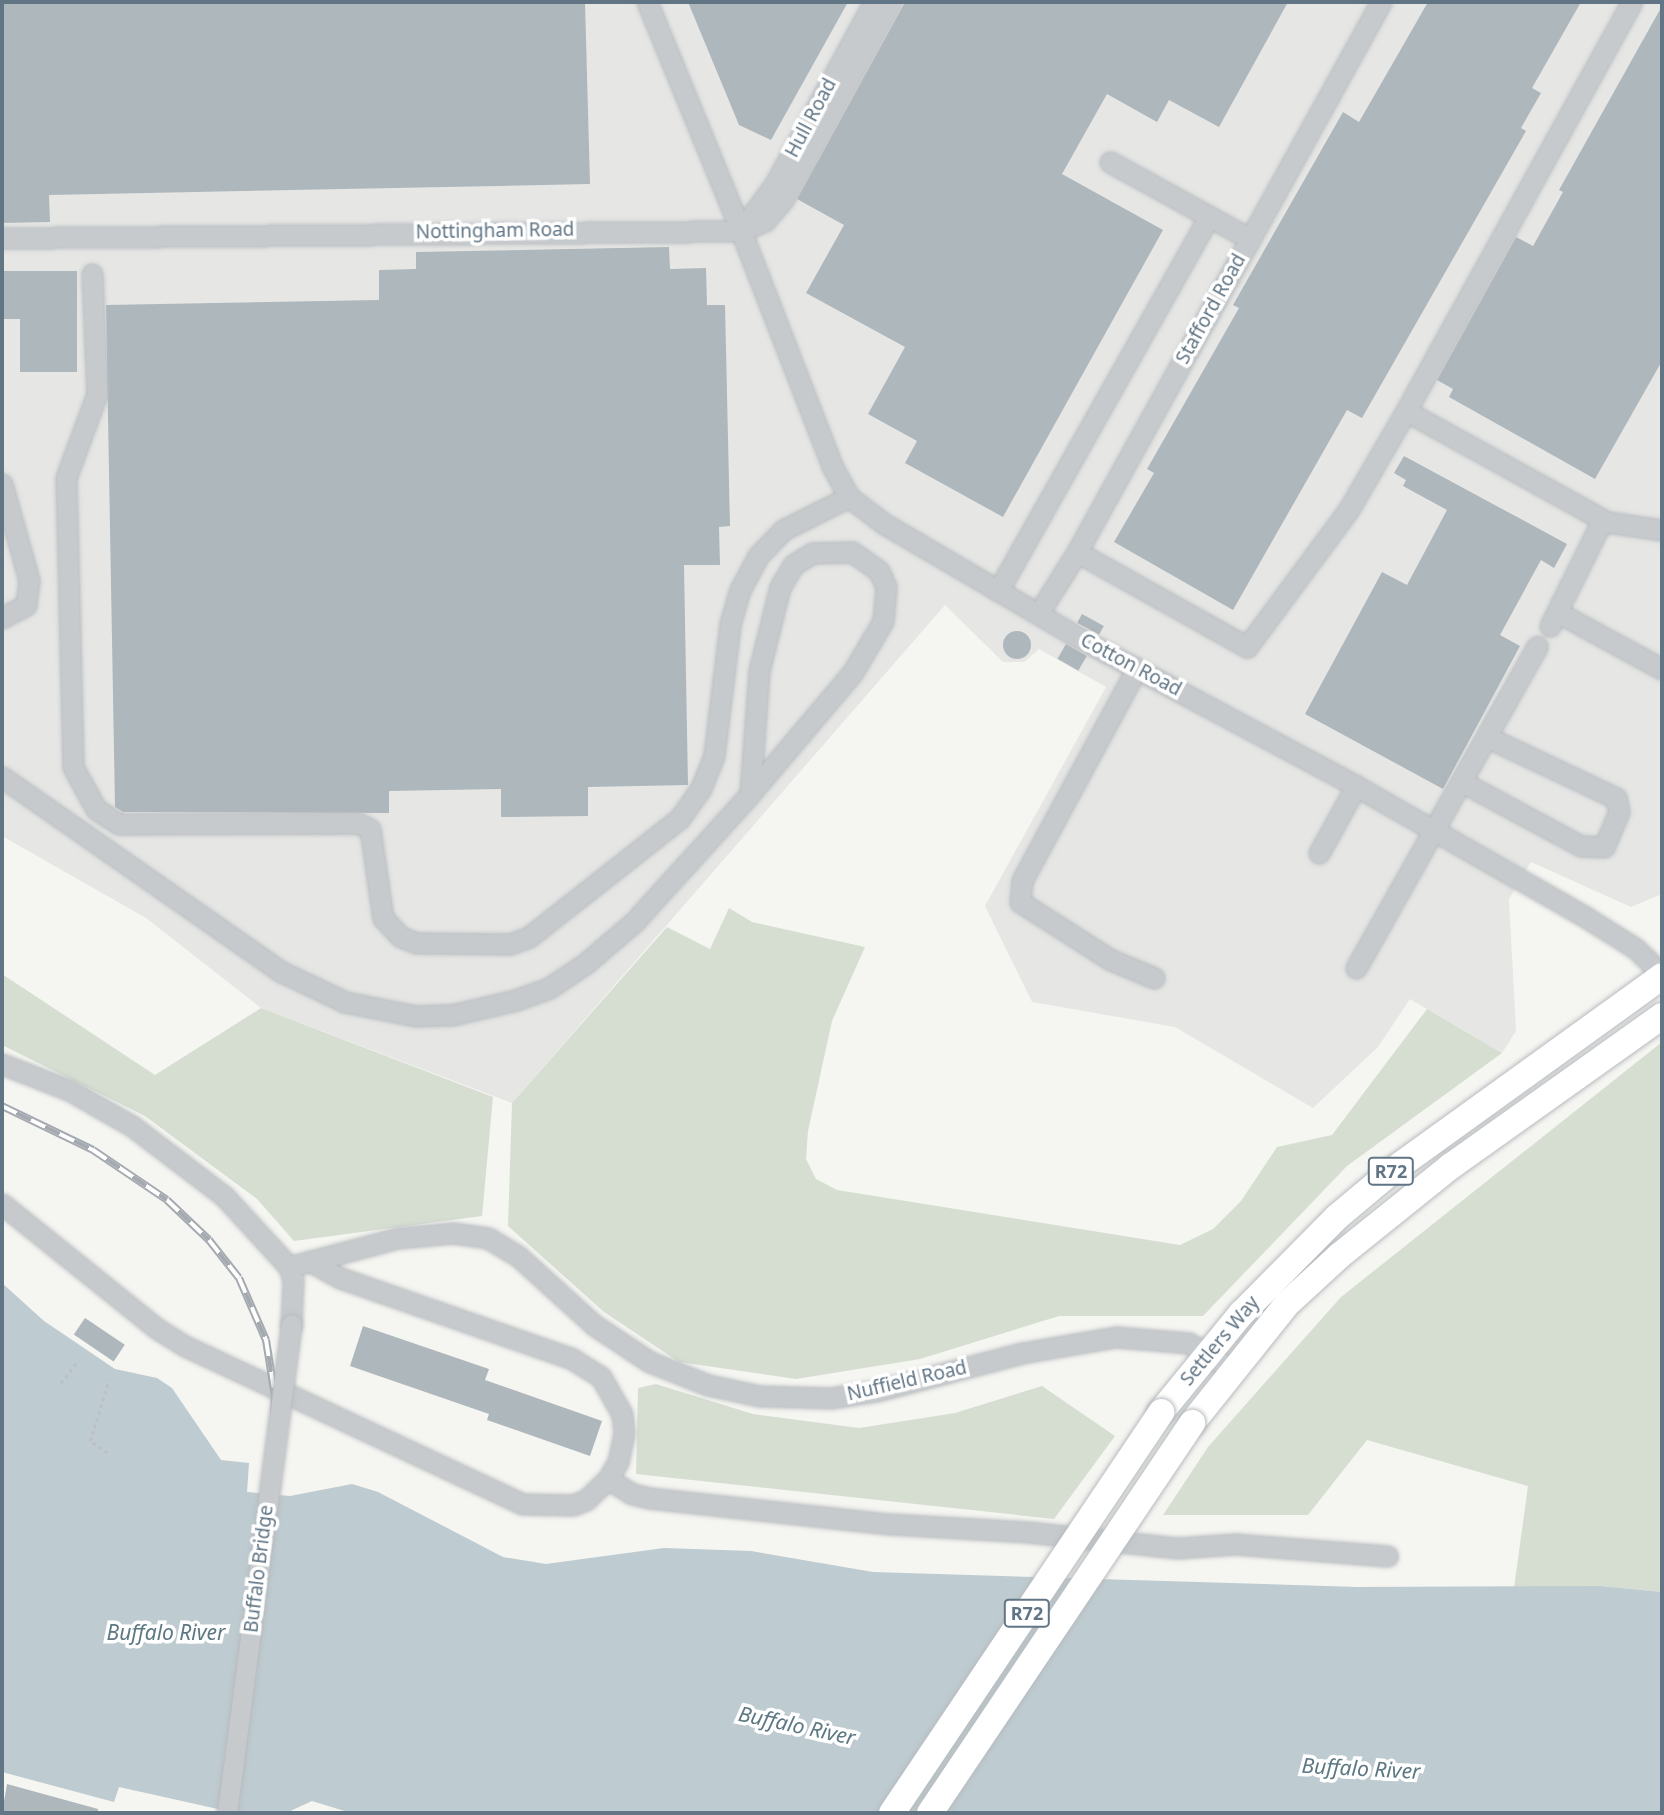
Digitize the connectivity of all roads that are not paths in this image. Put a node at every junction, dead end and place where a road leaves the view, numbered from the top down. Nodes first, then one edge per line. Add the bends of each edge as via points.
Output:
1 (647, 2) edge
2 (874, 2) edge
3 (891, 2) edge
4 (1381, 2) edge
5 (1632, 2) edge
6 (1110, 162) dead end
7 (1209, 216) junction
8 (741, 231) junction
9 (2, 238) edge
10 (1250, 239) junction
11 (92, 274) dead end
12 (1406, 411) junction
13 (2, 484) edge
14 (849, 497) junction
15 (1608, 522) junction
16 (1662, 530) edge
17 (1077, 552) junction
18 (998, 591) junction
19 (1038, 614) junction
20 (2, 618) edge
21 (1537, 647) dead end
22 (1137, 668) junction
23 (1662, 669) edge
24 (1487, 737) junction
25 (2, 777) edge
26 (1462, 782) junction
27 (1356, 786) junction
28 (750, 794) junction
29 (1434, 831) junction
30 (1319, 853) dead end
31 (1356, 968) dead end
32 (1662, 975) edge
33 (1154, 978) dead end
34 (1662, 1016) edge
35 (2, 1064) edge
36 (2, 1204) edge
37 (309, 1261) junction
38 (289, 1267) junction
39 (1209, 1352) junction
40 (1232, 1370) junction
41 (608, 1479) junction
42 (1388, 1556) dead end
43 (227, 1813) edge
44 (892, 1813) edge
45 (930, 1813) edge

1 - 8 street
2 - 8 street, Hull Road via 775,184
3 - 8 street via 784,198 765,221
4 - 10 street, Stafford Road
5 - 12 street
6 - 7 street
7 - 10 street
7 - 18 street
8 - 9 street, Nottingham Road
8 - 14 street
10 - 17 street, Stafford Road
11 - 14 street via 97,394 66,478 73,767 96,808 119,824 358,823 370,829 383,918 401,937 417,943 510,944 529,937 680,818 701,788 714,755 730,624 740,590 758,556 783,530
12 - 15 street
12 - 17 street via 1349,509 1247,647
13 - 20 street via 29,580 26,605
14 - 18 street, Cotton Road via 883,523
15 - 16 street
15 - 23 street via 1589,542 1553,619
17 - 19 street, Stafford Road
18 - 19 street, Cotton Road
19 - 22 street, Cotton Road
21 - 24 street
22 - 27 street, Cotton Road
22 - 33 street via 1022,881 1020,902 1109,959
24 - 26 street
24 - 26 street via 1616,798 1619,812 1604,847 1581,846
25 - 28 street via 282,972 345,1002 416,1016 481,1010 549,988 634,922
26 - 29 street
27 - 29 street, Cotton Road
27 - 30 street
28 - 28 street via 759,671 780,587 793,565 812,554 852,552 879,571 886,587 883,621 853,672
29 - 31 street
29 - 32 street, Cotton Road via 1625,942
32 - 39 main road, Settlers Way / R72 via 1374,1186 1267,1286
34 - 40 main road, Settlers Way / R72 via 1400,1206 1287,1304
35 - 38 street via 69,1090 162,1145 224,1196
36 - 41 street via 156,1328 185,1346 523,1504 573,1505 586,1500
37 - 38 street, Nuffield Road
37 - 39 street, Nuffield Road via 398,1238 453,1233 488,1238 518,1256 594,1325 650,1362 708,1385 760,1396 831,1398 876,1391 1089,1339 1171,1340
37 - 41 street via 340,1278 570,1358 601,1377 622,1414 624,1433 618,1462
38 - 43 street, Buffalo Bridge, bridge via 293,1280 290,1324
39 - 40 street, Nuffield Road
39 - 44 main road, Settlers Way / R72, bridge via 1161,1412
40 - 45 main road, Settlers Way / R72, bridge
41 - 42 street via 632,1494 649,1498 890,1524 1028,1532 1177,1548 1235,1544

